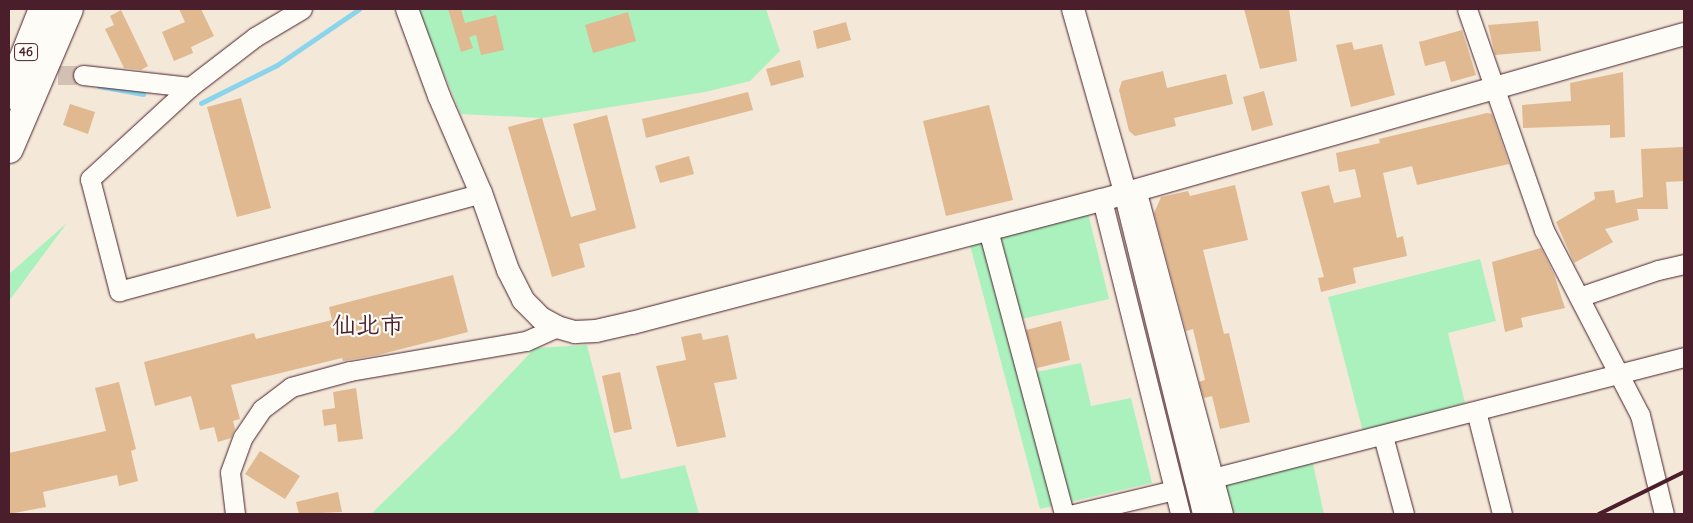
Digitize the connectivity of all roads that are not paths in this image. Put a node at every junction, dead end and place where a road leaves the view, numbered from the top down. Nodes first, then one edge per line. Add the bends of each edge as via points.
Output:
1 (43, 9) edge
2 (69, 9) edge
3 (302, 9) edge
4 (407, 9) edge
5 (1073, 9) edge
6 (1467, 9) edge
7 (1684, 34) edge
8 (83, 76) tunnel mouth
9 (190, 87) junction
10 (1494, 88) junction
11 (9, 95) edge
12 (9, 149) edge
13 (1130, 190) junction
14 (481, 192) junction
15 (1102, 200) junction
16 (988, 230) junction
17 (1684, 264) edge
18 (1579, 296) junction
19 (557, 327) junction
20 (1684, 357) edge
21 (1620, 375) junction
22 (1476, 411) junction
23 (1383, 436) junction
24 (1213, 478) junction
25 (1174, 490) junction
26 (235, 514) edge
27 (1064, 514) edge
28 (1074, 514) edge
29 (1180, 514) edge
30 (1204, 514) edge
31 (1223, 514) edge
32 (1404, 514) edge
33 (1502, 514) edge
34 (1664, 514) edge

1 - 11 highway, 46
2 - 12 highway
3 - 9 street via 255,37
4 - 14 street via 439,96
5 - 13 street
6 - 10 street
7 - 10 street
8 - 9 street
9 - 14 street via 90,179 119,290
10 - 13 street
10 - 18 street via 1544,230
13 - 15 street
13 - 24 street
13 - 30 street via 1162,351
14 - 19 street via 508,270 523,300 541,318
15 - 16 street
15 - 25 street
16 - 19 street via 632,323 596,331 575,332
16 - 27 street
17 - 18 street
18 - 21 street
19 - 26 street via 526,341 350,371 291,387 262,409 243,436 230,472
20 - 21 street
21 - 22 street
21 - 34 street via 1640,415
22 - 23 street
22 - 33 street
23 - 24 street
23 - 32 street
24 - 31 street
25 - 28 street
25 - 29 street

